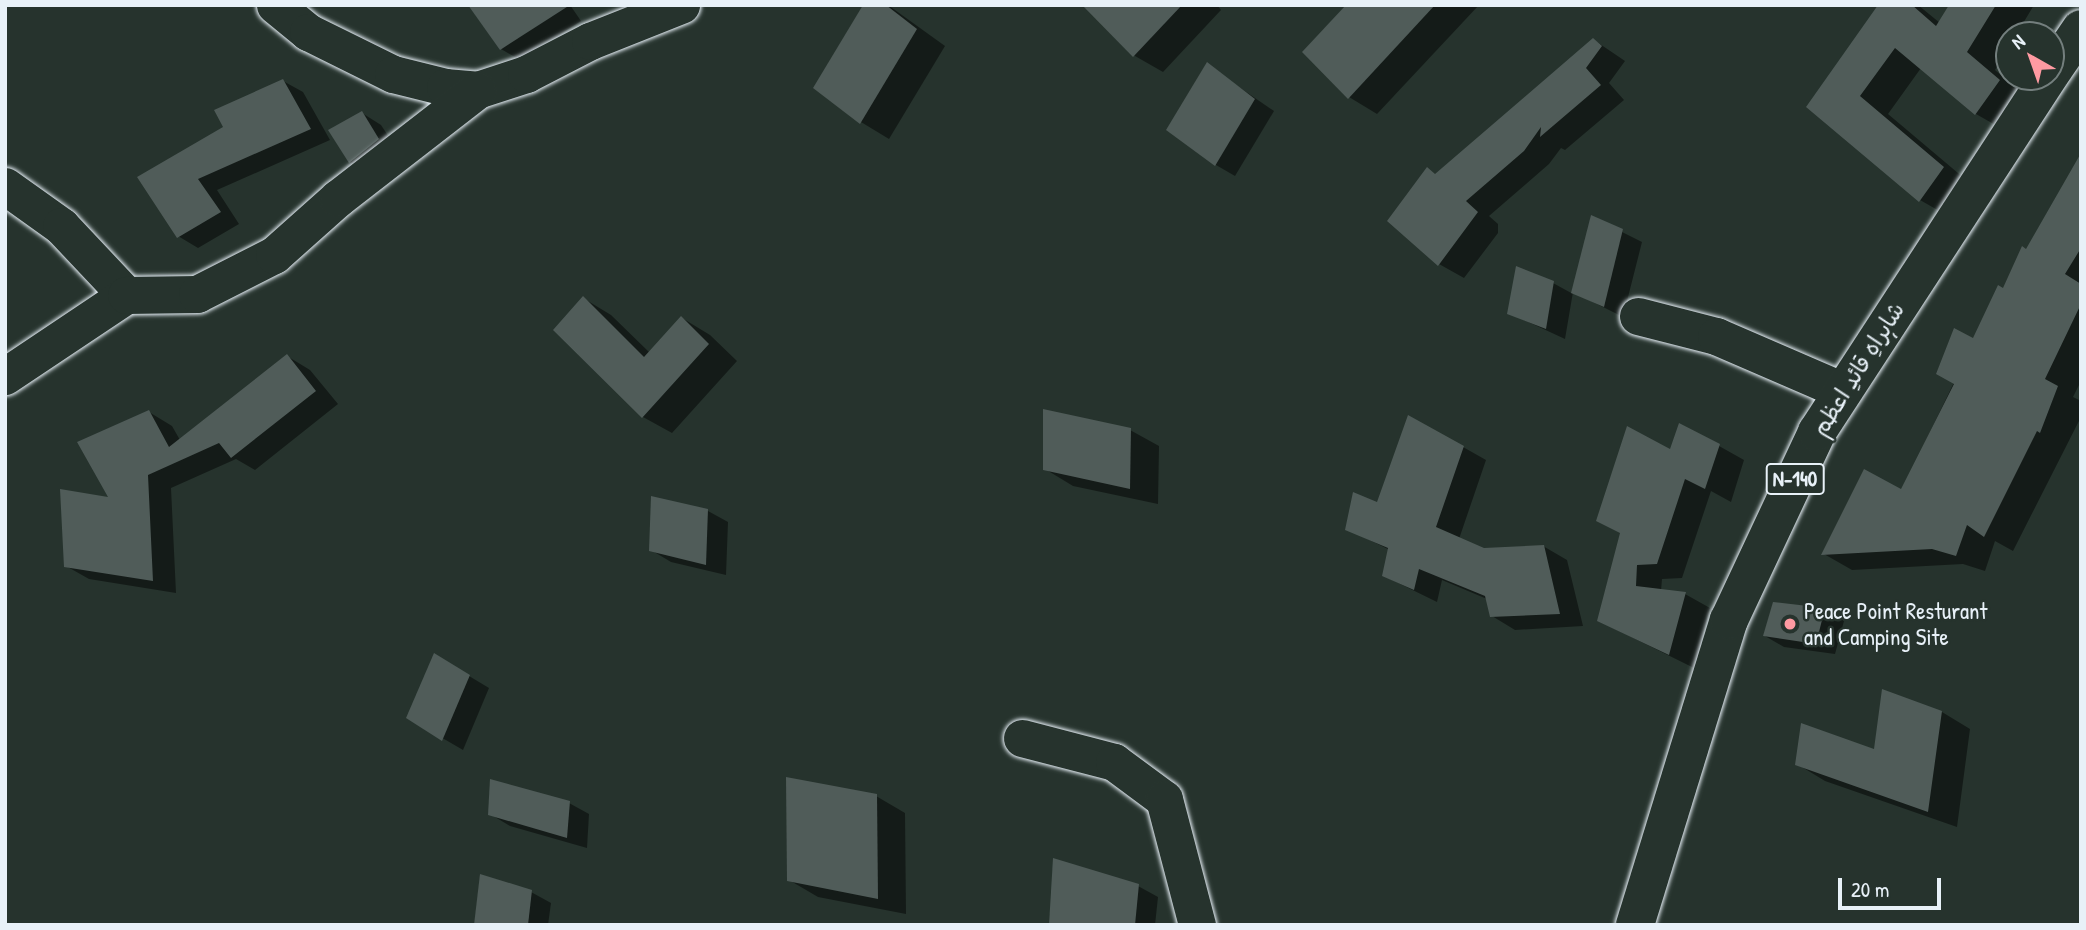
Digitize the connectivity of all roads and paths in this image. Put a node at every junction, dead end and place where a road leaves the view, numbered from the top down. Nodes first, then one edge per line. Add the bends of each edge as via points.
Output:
1 (275, 5) edge
2 (681, 5) edge
3 (2081, 29) edge
4 (2065, 53) edge
5 (477, 90) junction
6 (2040, 91) edge
7 (5, 186) edge
8 (126, 295) junction
9 (1638, 316) dead end
10 (5, 376) edge
11 (1843, 391) junction
12 (1022, 738) dead end
13 (1197, 925) edge
14 (1635, 925) edge

1 - 5 street via 308,32 393,74
2 - 5 street via 590,41 526,74
3 - 4 highway, شاہراہِ قائدِ اعظم / N-140
5 - 8 street via 338,198 274,255 197,294
6 - 11 highway, شاہراہِ قائدِ اعظم / N-140
7 - 8 street via 61,226
8 - 10 street
9 - 11 street via 1716,336
11 - 14 highway, شاہراہِ قائدِ اعظم / N-140 via 1817,432 1729,620
12 - 13 street via 1114,762 1164,799

